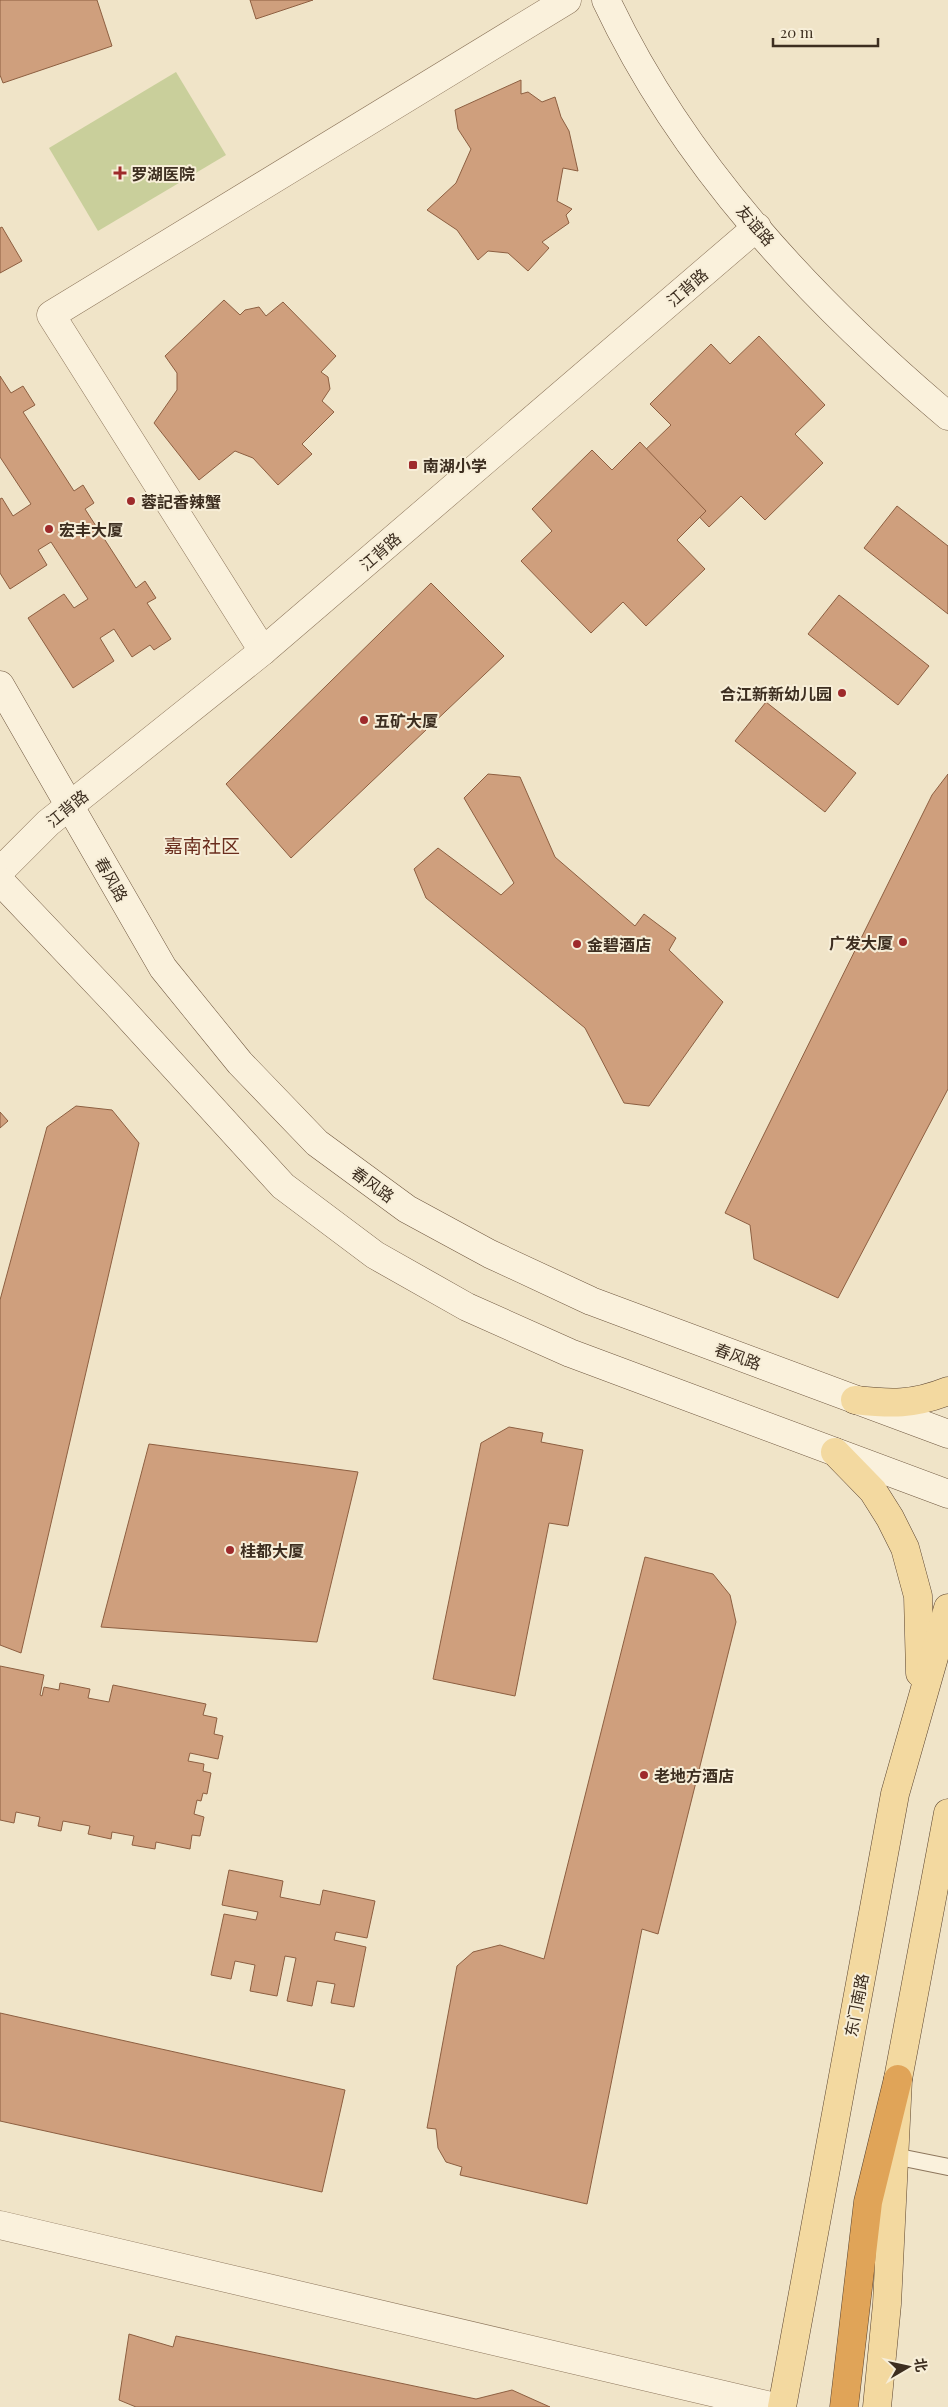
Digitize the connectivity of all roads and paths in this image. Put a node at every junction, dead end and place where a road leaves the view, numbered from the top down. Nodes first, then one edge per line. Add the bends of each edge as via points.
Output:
1 (567, 0) edge
2 (606, 0) edge
3 (757, 227) junction
4 (948, 416) edge
5 (263, 652) junction
6 (0, 685) edge
7 (70, 806) junction
8 (0, 871) edge
9 (0, 880) edge
10 (948, 1391) edge
11 (855, 1400) junction
12 (948, 1434) edge
13 (835, 1452) junction
14 (948, 1494) edge
15 (948, 1608) edge
16 (920, 1702) junction
17 (948, 1813) edge
18 (898, 2079) junction
19 (894, 2156) junction
20 (948, 2167) edge
21 (0, 2225) edge
22 (775, 2407) edge
23 (782, 2407) edge
24 (844, 2407) edge
25 (878, 2407) edge

1 - 5 street via 51,314
2 - 3 street, 友谊路 via 625,40 665,106 711,172
3 - 4 street, 友谊路 via 826,304
3 - 5 street, 江背路
5 - 7 street, 江背路
6 - 7 street, 春风路
7 - 8 street, 江背路 via 48,823
7 - 11 street, 春风路 via 163,968 240,1063 317,1143 407,1209 498,1258 591,1301
9 - 13 street via 283,1186 375,1255 467,1307 570,1353
10 - 11 main road via 896,1404
11 - 12 street, 春风路
13 - 14 street
13 - 16 main road via 873,1491 905,1548 918,1596
15 - 16 main road, 东门南路
16 - 23 main road, 东门南路 via 895,1794
17 - 18 main road
18 - 19 main road
18 - 24 highway via 868,2202
19 - 20 lane
19 - 25 main road
21 - 22 street

